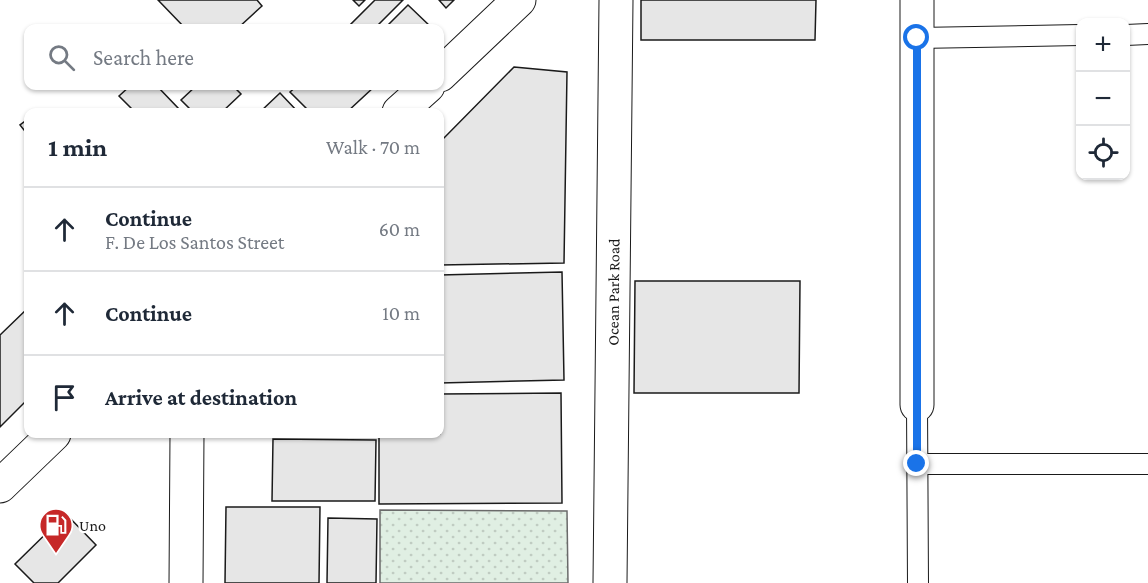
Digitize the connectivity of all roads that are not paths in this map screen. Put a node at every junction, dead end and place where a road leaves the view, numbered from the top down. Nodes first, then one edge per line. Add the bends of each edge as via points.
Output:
1 (519, 0) edge
2 (616, 0) edge
3 (917, 0) edge
4 (1148, 34) edge
5 (1076, 35) edge
6 (1130, 35) edge
7 (917, 38) junction
8 (444, 71) edge
9 (424, 90) edge
10 (403, 108) edge
11 (917, 405) joint
12 (50, 438) edge
13 (187, 438) edge
14 (917, 464) junction
15 (1148, 464) edge
16 (0, 486) edge
17 (186, 583) edge
18 (609, 583) edge
19 (918, 583) edge

1 - 8 street
2 - 18 street, Ocean Park Road
3 - 7 street
4 - 6 lane
5 - 7 lane
7 - 11 street
9 - 10 street
11 - 14 lane
12 - 16 street
13 - 17 street
14 - 15 lane
14 - 19 lane

